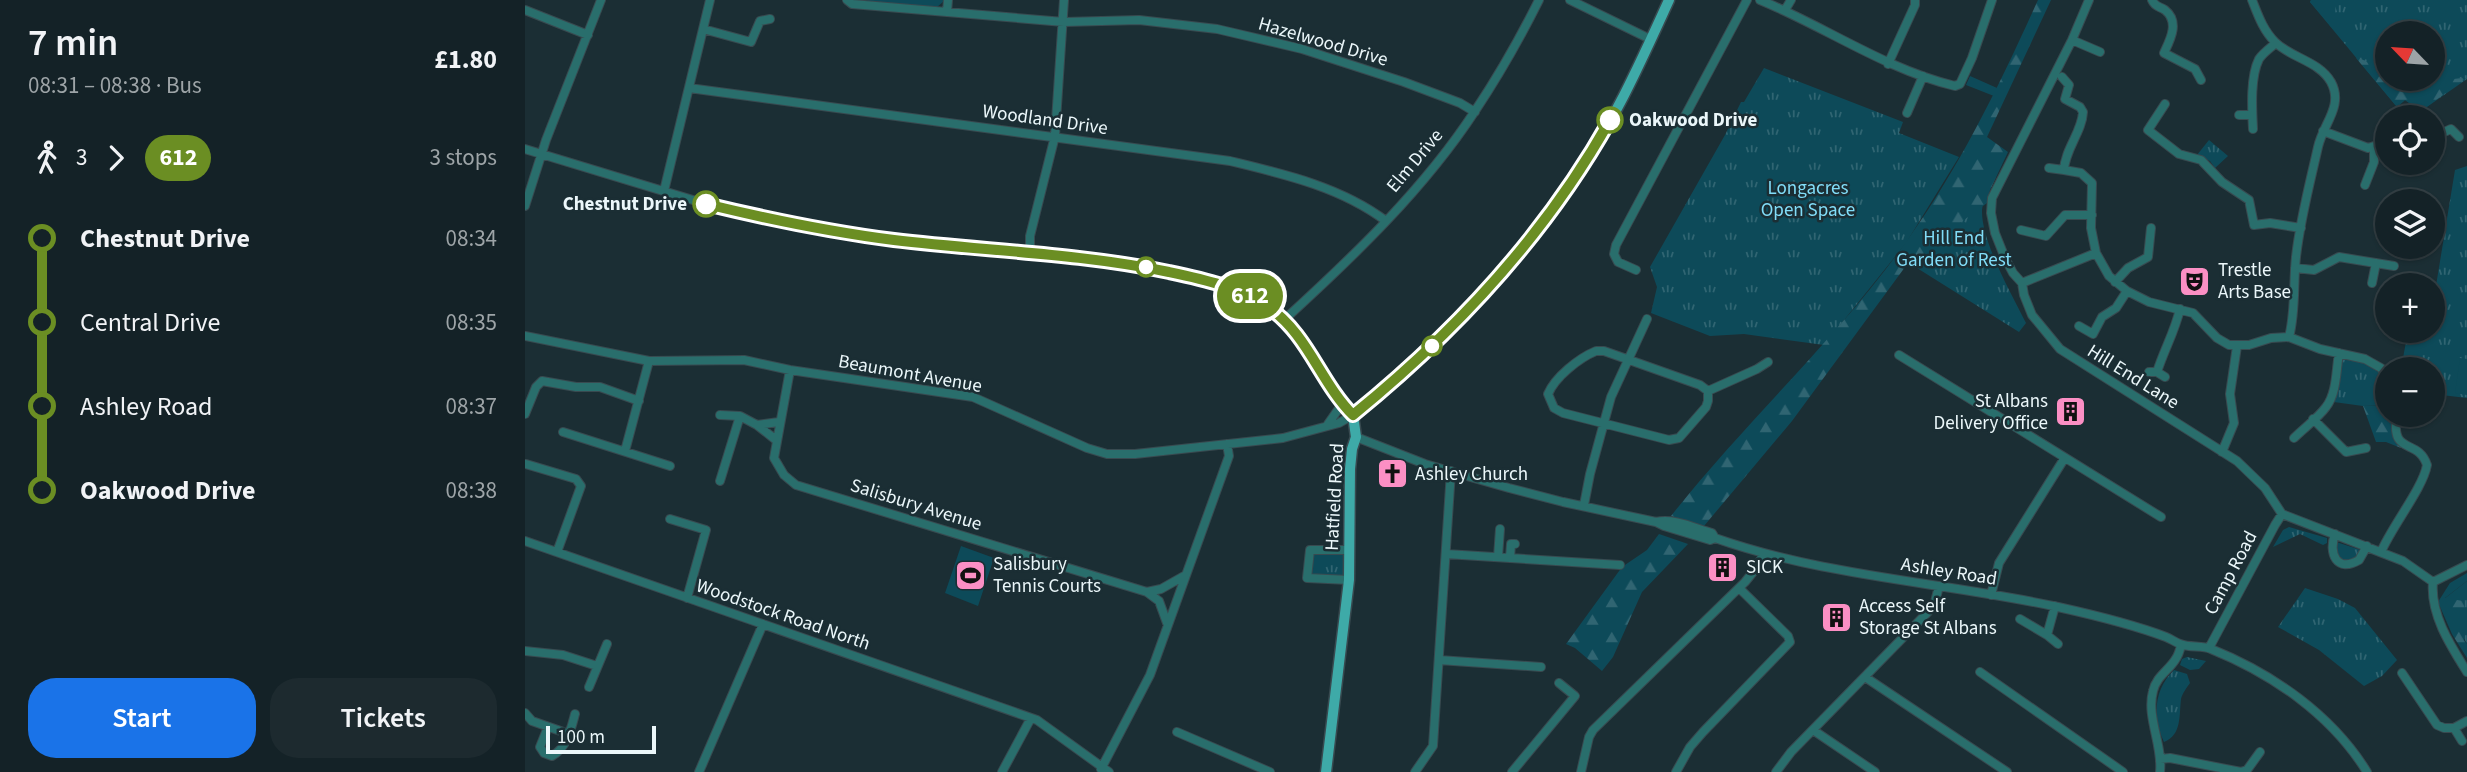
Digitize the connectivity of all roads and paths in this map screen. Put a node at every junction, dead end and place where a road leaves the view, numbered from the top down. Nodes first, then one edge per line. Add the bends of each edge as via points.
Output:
1 (601, 0) edge
2 (710, 0) edge
3 (847, 0) edge
4 (948, 0) edge
5 (1064, 0) edge
6 (1539, 0) edge
7 (1570, 0) edge
8 (1669, 0) edge
9 (1747, 0) edge
10 (1761, 0) edge
11 (1791, 0) edge
12 (1915, 0) edge
13 (1992, 0) edge
14 (2089, 0) edge
15 (2152, 0) edge
16 (2252, 0) edge
17 (525, 10) edge
18 (1785, 10) junction
19 (947, 12) junction
20 (770, 19) dead end
21 (1064, 22) junction
22 (703, 29) junction
23 (588, 35) junction
24 (1650, 39) junction
25 (2072, 40) junction
26 (2276, 43) junction
27 (2100, 51) dead end
28 (1888, 64) junction
29 (1923, 76) junction
30 (2062, 77) dead end
31 (2201, 79) dead end
32 (689, 88) junction
33 (2165, 104) dead end
34 (1475, 112) junction
35 (1907, 113) dead end
36 (2239, 115) dead end
37 (2252, 115) junction
38 (2253, 129) dead end
39 (2445, 130) edge
40 (2323, 131) junction
41 (1055, 136) junction
42 (2459, 137) dead end
43 (2374, 148) joint
44 (525, 149) edge
45 (541, 154) junction
46 (2049, 168) dead end
47 (2064, 170) junction
48 (2365, 185) dead end
49 (664, 191) junction
50 (525, 206) edge
51 (2092, 215) junction
52 (1386, 220) junction
53 (2151, 228) dead end
54 (2301, 228) junction
55 (2021, 230) dead end
56 (1030, 251) junction
57 (2096, 253) junction
58 (2376, 264) junction
59 (2394, 266) dead end
60 (2295, 268) junction
61 (1636, 270) dead end
62 (2115, 282) junction
63 (2022, 283) junction
64 (2372, 283) dead end
65 (2127, 291) junction
66 (2181, 309) junction
67 (1285, 318) junction
68 (1647, 319) dead end
69 (2079, 326) dead end
70 (525, 336) edge
71 (2289, 337) junction
72 (2237, 346) junction
73 (2339, 353) junction
74 (1899, 355) dead end
75 (1628, 359) junction
76 (649, 361) junction
77 (1768, 362) dead end
78 (2375, 365) edge
79 (790, 370) junction
80 (2157, 373) dead end
81 (1708, 391) junction
82 (639, 401) junction
83 (1342, 404) junction
84 (525, 414) edge
85 (720, 415) dead end
86 (1353, 415) junction
87 (740, 416) junction
88 (2313, 419) junction
89 (779, 422) junction
90 (1603, 424) junction
91 (757, 425) junction
92 (1323, 426) junction
93 (2395, 427) edge
94 (563, 432) dead end
95 (1356, 438) junction
96 (2294, 438) dead end
97 (776, 440) junction
98 (1227, 444) junction
99 (2366, 448) dead end
100 (625, 451) junction
101 (2222, 452) junction
102 (2064, 459) junction
103 (526, 464) edge
104 (670, 466) dead end
105 (1451, 471) junction
106 (720, 481) dead end
107 (1584, 505) junction
108 (2282, 514) junction
109 (2161, 517) dead end
110 (670, 519) dead end
111 (1500, 530) dead end
112 (2335, 534) junction
113 (525, 541) edge
114 (1515, 544) dead end
115 (2367, 546) junction
116 (1350, 550) junction
117 (557, 552) junction
118 (2381, 552) junction
119 (1763, 553) junction
120 (1446, 554) junction
121 (1498, 557) junction
122 (1510, 558) junction
123 (1620, 565) dead end
124 (2467, 565) edge
125 (1184, 576) junction
126 (1349, 580) junction
127 (2433, 582) junction
128 (1938, 586) junction
129 (1739, 588) junction
130 (1147, 592) junction
131 (1991, 595) junction
132 (687, 598) junction
133 (2055, 606) junction
134 (2020, 619) dead end
135 (1167, 623) junction
136 (763, 624) junction
137 (2047, 635) junction
138 (607, 644) dead end
139 (2058, 644) dead end
140 (2181, 645) junction
141 (2209, 648) junction
142 (525, 651) edge
143 (1439, 660) junction
144 (597, 666) junction
145 (1541, 667) dead end
146 (1980, 672) dead end
147 (2467, 672) edge
148 (2402, 673) dead end
149 (1865, 677) junction
150 (1559, 683) dead end
151 (589, 687) dead end
152 (525, 713) edge
153 (575, 714) dead end
154 (1031, 718) junction
155 (2467, 721) edge
156 (548, 727) junction
157 (2454, 728) junction
158 (1812, 730) junction
159 (1177, 732) dead end
160 (569, 734) junction
161 (2462, 741) dead end
162 (2260, 752) dead end
163 (2160, 759) junction
164 (1103, 770) edge
165 (699, 772) edge
166 (1002, 772) edge
167 (1270, 772) edge
168 (1327, 772) edge
169 (1415, 772) edge
170 (1512, 772) edge
171 (1581, 772) edge
172 (1676, 772) edge
173 (1776, 772) edge
174 (1875, 772) edge
175 (2007, 772) edge
176 (2123, 772) edge
177 (2159, 772) edge
178 (2367, 772) edge

1 - 23 street
2 - 22 street
3 - 19 street, Hazelwood Drive
4 - 19 street
5 - 21 street
6 - 34 street, Elm Drive
7 - 24 street
8 - 24 main road
9 - 61 street via 1615,245 1618,262
10 - 18 street
11 - 18 street
12 - 28 street
13 - 29 street via 1959,84
14 - 25 street, Hill End Lane
15 - 31 street via 2172,19 2164,53 2198,65
16 - 26 street via 2261,24
17 - 23 street
18 - 28 street
19 - 21 street, Hazelwood Drive
20 - 22 street via 760,21 751,42
21 - 34 street, Hazelwood Drive via 1139,20 1217,29 1314,53 1415,86
21 - 41 street
22 - 32 street
23 - 45 street
24 - 86 main road via 1597,144 1541,225 1434,344
25 - 27 street
25 - 63 street, Hill End Lane via 1991,198 1995,233
26 - 37 street via 2257,66
26 - 40 street via 2321,70 2330,81 2335,106
28 - 29 street
29 - 35 street
30 - 47 street via 2070,85 2065,99 2083,112
32 - 41 street, Woodland Drive
32 - 49 street
33 - 54 street via 2148,130 2179,154 2201,160 2249,200 2254,225
34 - 52 street, Elm Drive
36 - 37 street
37 - 38 street
39 - 42 street via 2454,125
40 - 43 street
40 - 54 street
41 - 52 street, Woodland Drive via 1230,161 1297,178 1342,195
41 - 56 street
43 - 48 street
44 - 45 street
45 - 49 street
45 - 50 street
46 - 47 street
47 - 51 street via 2081,173 2092,183
49 - 56 street via 821,228 905,241
51 - 55 street via 2065,215 2046,236
51 - 57 street
52 - 67 street, Elm Drive
53 - 62 street via 2148,257
54 - 60 street
56 - 67 street via 1182,274 1241,292
57 - 62 street
57 - 63 street
58 - 59 street
58 - 60 street via 2339,257 2313,270
58 - 64 street
60 - 71 street
62 - 65 street
63 - 101 street, Hill End Lane via 2032,315 2060,349
65 - 66 street
65 - 69 street via 2116,308 2102,317 2095,337
66 - 72 street via 2193,313 2217,338
66 - 80 street
67 - 83 street
68 - 75 street
70 - 76 street, Beaumont Avenue
71 - 72 street
71 - 73 street
72 - 101 street via 2230,394 2234,423
73 - 78 street
73 - 88 street via 2331,398
74 - 102 street
75 - 81 street
75 - 90 street
75 - 90 street via 1596,351 1548,394 1554,408
76 - 79 street, Beaumont Avenue via 744,360
76 - 82 street
77 - 81 street
79 - 89 street, Salisbury Avenue
79 - 98 street, Beaumont Avenue via 973,397 1107,454
81 - 90 street via 1706,407 1679,438 1669,440
82 - 84 street via 600,387 542,381
82 - 100 street
83 - 86 street
83 - 92 street
85 - 87 street
86 - 92 street, Beaumont Avenue via 1339,424
86 - 95 main road, Hatfield Road
87 - 91 street
87 - 106 street
88 - 96 street
88 - 99 street via 2346,453
89 - 91 street
89 - 97 street, Salisbury Avenue
90 - 107 street
91 - 97 street
92 - 98 street, Beaumont Avenue via 1283,438
93 - 118 street via 2398,438 2420,452 2427,465
94 - 100 street
95 - 105 street, Ashley Road
95 - 116 main road, Hatfield Road
97 - 130 street, Salisbury Avenue via 774,458 783,475 796,485
98 - 125 street via 1229,456
100 - 104 street
101 - 108 street, Hill End Lane via 2249,471
102 - 109 street
102 - 131 street via 1999,562
103 - 117 street via 576,478 581,486
105 - 107 street, Ashley Road
105 - 120 street
107 - 119 street, Ashley Road via 1688,529 1710,540
108 - 112 street
108 - 141 street, Camp Road
110 - 132 street via 710,531
111 - 121 street
112 - 115 street
112 - 115 street via 2332,554 2341,563 2359,561
113 - 117 street, Woodstock Road North
114 - 122 street via 1511,544
115 - 118 street
116 - 126 main road, Hatfield Road
116 - 126 street via 1310,550 1307,578
117 - 132 street, Woodstock Road North
118 - 127 street
119 - 128 street, Ashley Road
119 - 129 street via 1753,574
120 - 121 street
120 - 143 street
121 - 122 street
122 - 123 street
124 - 127 street
125 - 130 street
125 - 135 street
126 - 168 main road, Hatfield Road
127 - 147 street via 2431,598 2444,633
128 - 131 street, Ashley Road
128 - 149 street via 1932,608
129 - 171 street via 1593,730
129 - 172 street via 1790,642 1703,732
130 - 135 street via 1159,601
131 - 133 street, Ashley Road
132 - 136 street, Woodstock Road North
133 - 137 street
133 - 140 street, Ashley Road via 2103,617
134 - 137 street
135 - 164 street via 1146,681
136 - 154 street, Woodstock Road North
136 - 165 street
137 - 139 street
138 - 144 street
140 - 141 street, Ashley Road
140 - 163 street via 2153,691
141 - 178 street via 2273,681 2309,706 2344,740
142 - 144 street via 563,655
143 - 145 street
143 - 169 street via 1433,746
144 - 151 street
146 - 176 street
148 - 157 street via 2437,725
149 - 158 street
149 - 175 street
150 - 170 street via 1575,696
152 - 156 street
153 - 160 street
154 - 164 street, Woodstock Road North
154 - 166 street
155 - 157 street
156 - 160 street
156 - 160 street via 540,747 552,756 560,752
157 - 161 street
158 - 173 street
158 - 174 street
159 - 167 street
162 - 163 street via 2241,772
163 - 177 street

